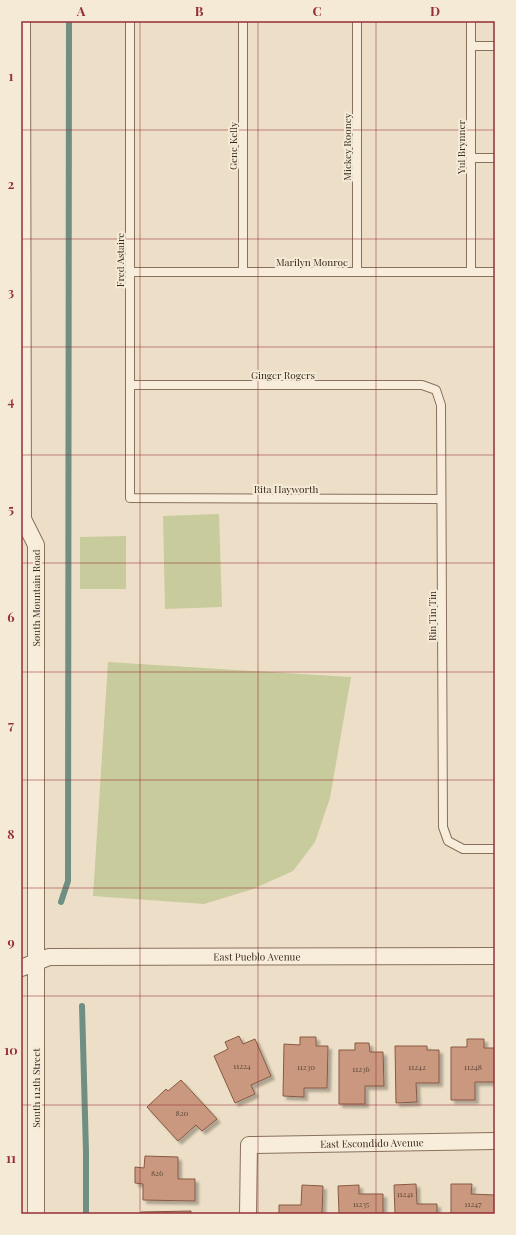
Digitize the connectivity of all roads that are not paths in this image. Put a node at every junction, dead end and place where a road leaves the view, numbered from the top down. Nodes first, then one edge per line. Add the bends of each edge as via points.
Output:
1 (22, 21) edge
2 (130, 21) edge
3 (243, 21) edge
4 (357, 21) edge
5 (471, 21) edge
6 (471, 46) junction
7 (495, 46) edge
8 (471, 158) junction
9 (495, 158) edge
10 (130, 272) junction
11 (243, 272) junction
12 (357, 272) junction
13 (471, 272) junction
14 (495, 272) edge
15 (130, 385) junction
16 (436, 390) joint
17 (130, 498) joint
18 (441, 499) junction
19 (495, 849) edge
20 (495, 956) edge
21 (36, 962) junction
22 (21, 968) edge
23 (495, 1141) edge
24 (36, 1214) edge
25 (248, 1214) edge

1 - 21 street, South Mountain Road via 23,518 36,545
2 - 10 lane, Fred Astaire
3 - 11 lane, Gene Kelly
4 - 12 lane, Mickey Rooney
5 - 6 lane, Yul Brynner
6 - 7 lane
6 - 8 lane, Yul Brynner
8 - 9 lane
8 - 13 lane, Yul Brynner
10 - 11 lane, Marilyn Monroe
10 - 15 lane, Fred Astaire
11 - 12 lane, Marilyn Monroe
12 - 13 lane, Marilyn Monroe
13 - 14 lane, Marilyn Monroe
15 - 16 lane, Ginger Rogers via 422,385
15 - 17 lane, Fred Astaire
16 - 18 lane, Rin Tin Tin via 441,405
17 - 18 lane, Rita Hayworth
18 - 19 lane, Rin Tin Tin via 443,826 448,841 463,849
20 - 21 street, East Pueblo Avenue via 49,957
21 - 22 street, East Pueblo Avenue
21 - 24 street, South 112th Street
23 - 25 street, East Escondido Avenue via 249,1145

